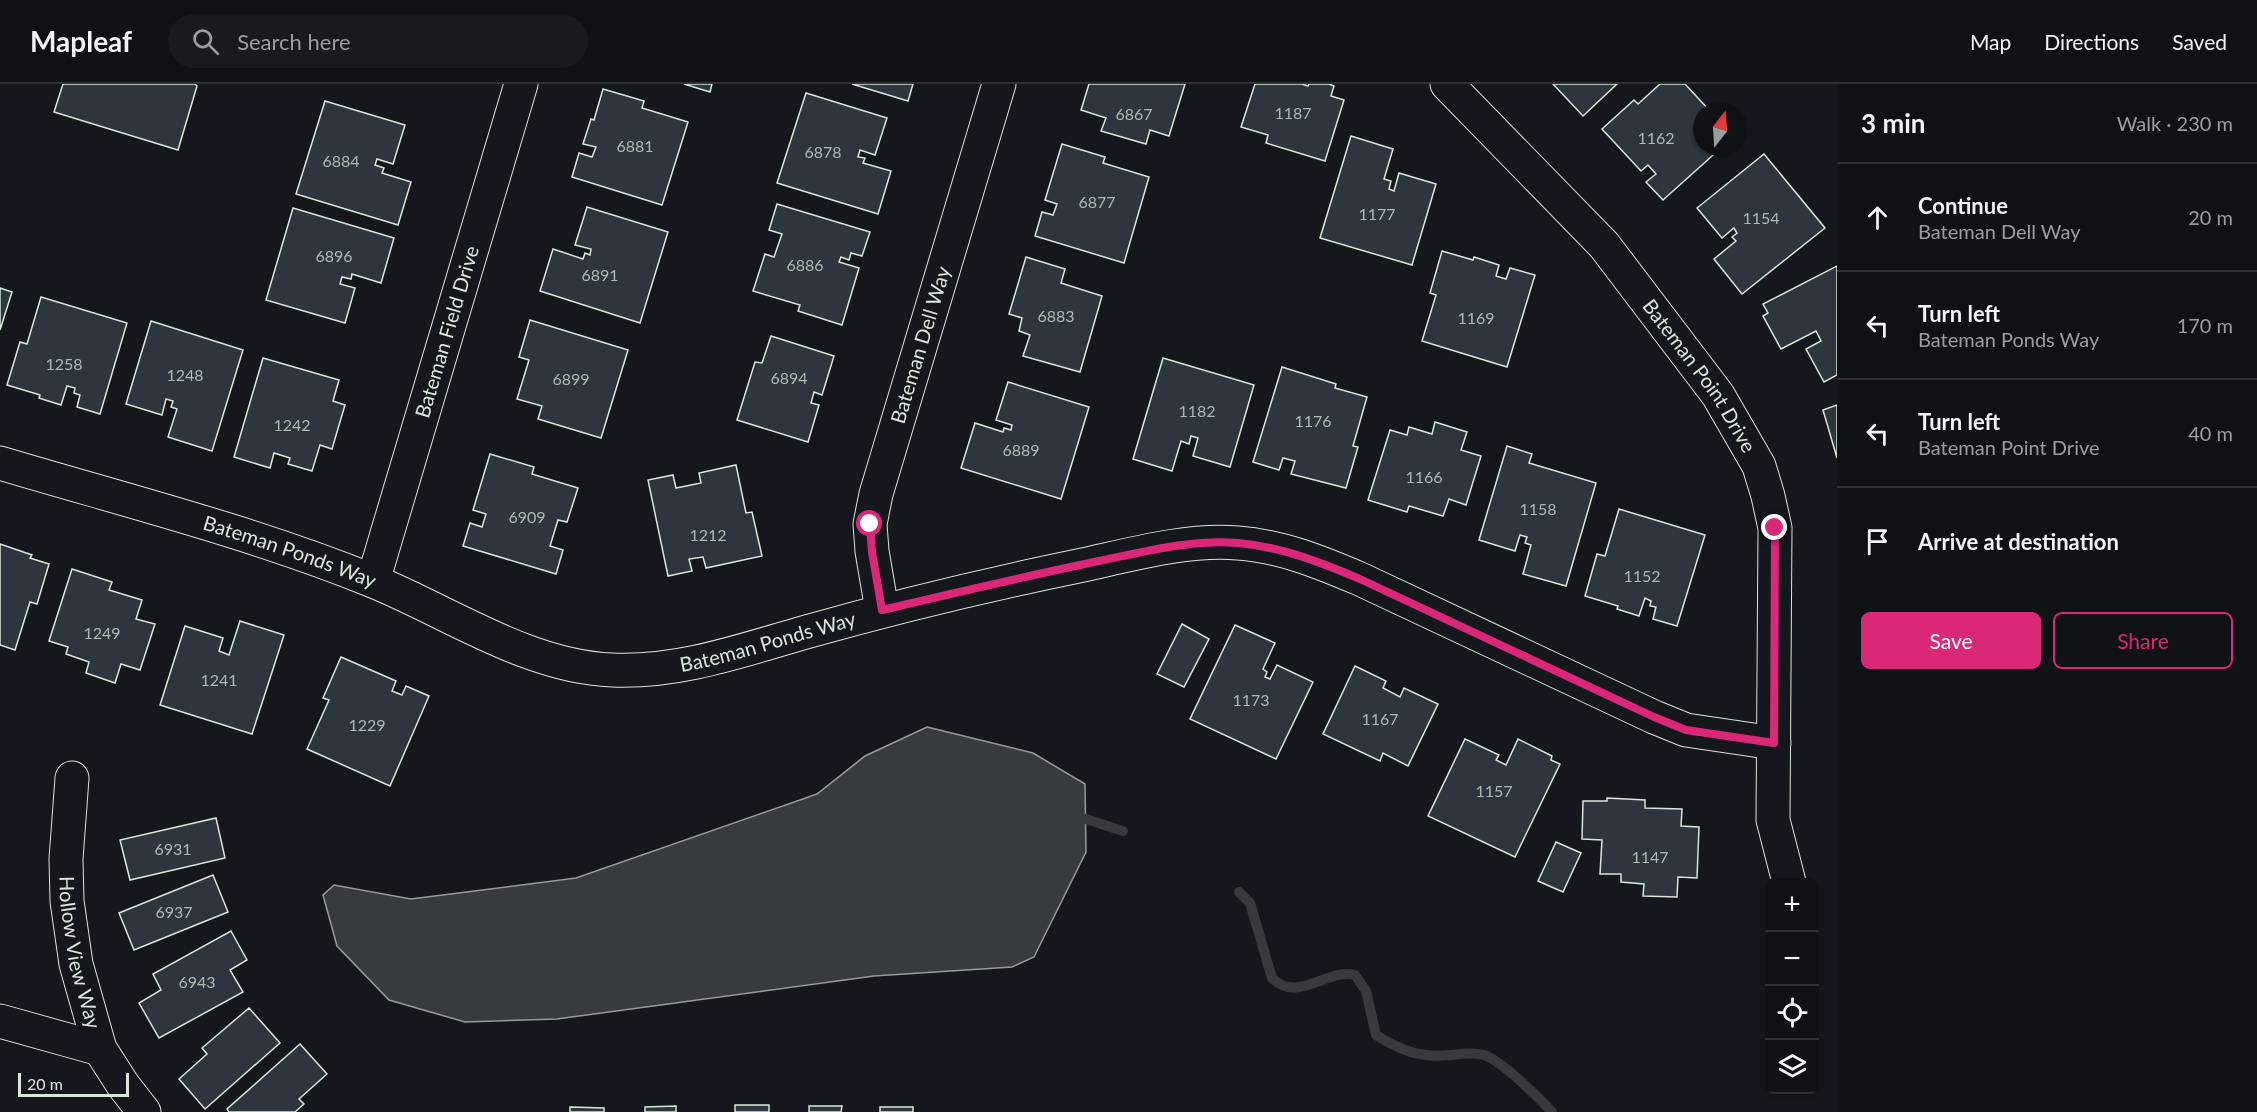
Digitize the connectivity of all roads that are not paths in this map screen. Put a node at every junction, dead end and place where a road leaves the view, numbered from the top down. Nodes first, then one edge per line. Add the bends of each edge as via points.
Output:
1 (999, 84) edge
2 (1447, 84) edge
3 (514, 86) edge
4 (0, 463) edge
5 (373, 581) junction
6 (882, 610) junction
7 (1774, 743) junction
8 (72, 778) dead end
9 (1788, 878) edge
10 (0, 1021) edge
11 (100, 1049) junction
12 (144, 1112) edge

1 - 6 street, Bateman Dell Way via 876,494 870,524
2 - 7 street, Bateman Point Drive via 1604,245 1718,395 1759,466 1775,528
3 - 5 street, Bateman Field Drive
4 - 5 street, Bateman Ponds Way via 262,542
5 - 6 street, Bateman Ponds Way via 521,648 559,662 613,670 699,662
6 - 7 street, Bateman Ponds Way via 1153,550 1236,543 1275,548 1360,579 1686,730
7 - 9 street, Bateman Point Drive via 1773,820
8 - 11 street, Hollow View Way via 67,901 76,963
10 - 11 street
11 - 12 street, Hollow View Way

